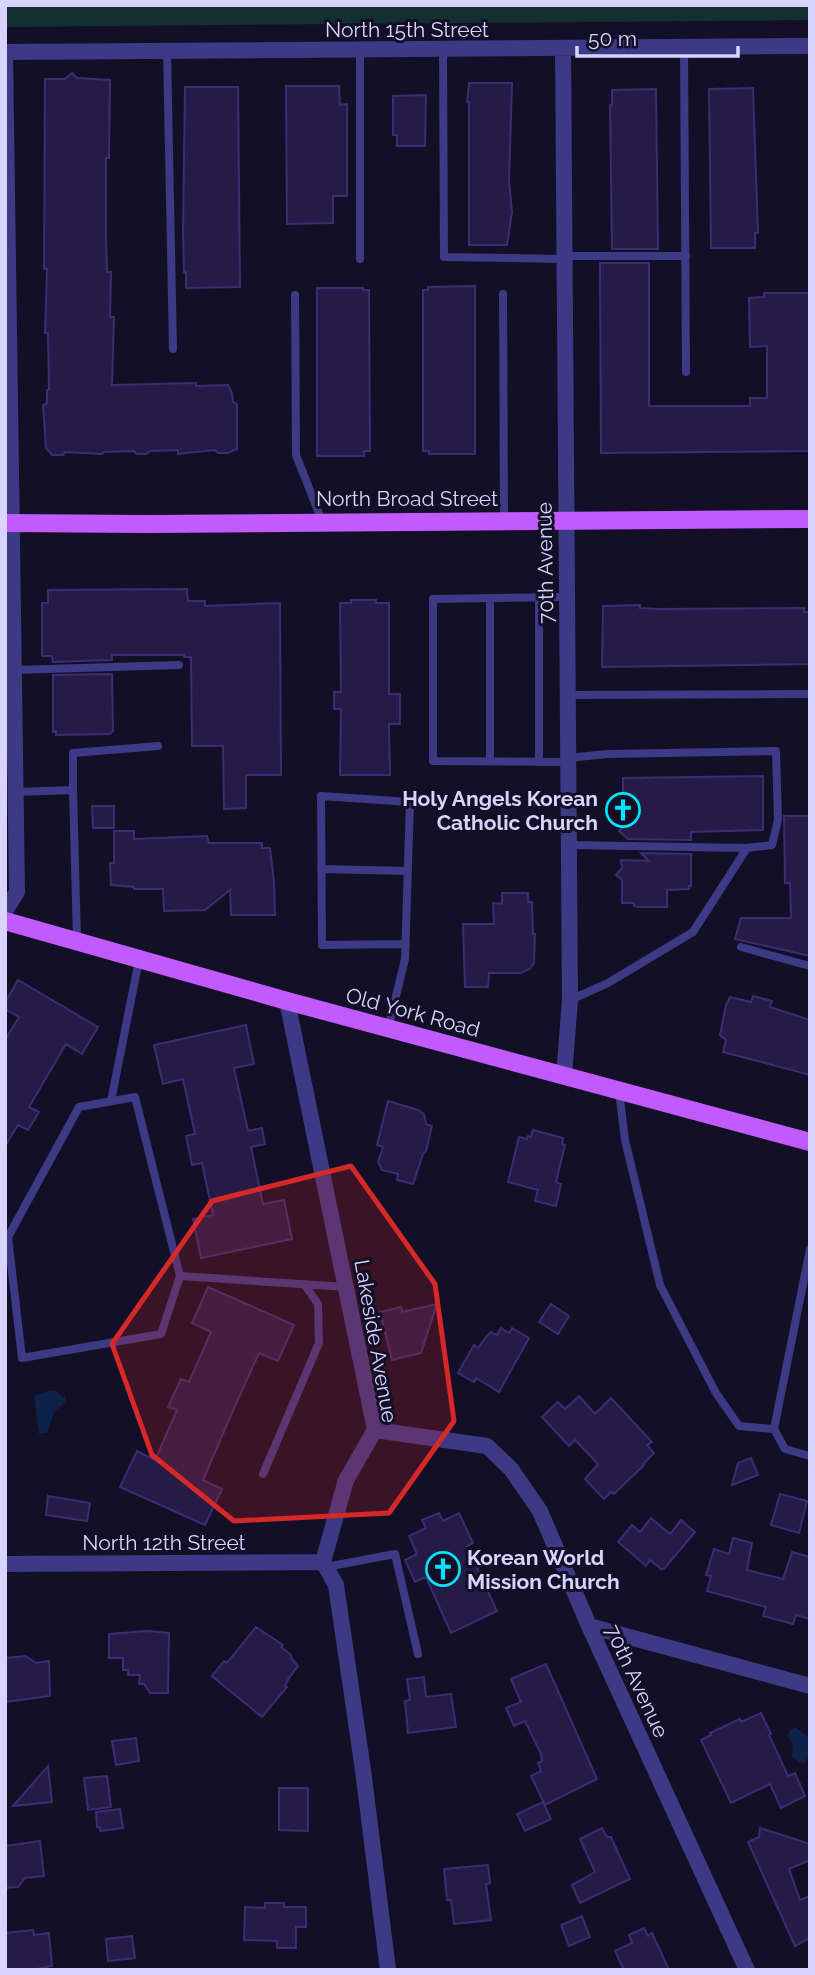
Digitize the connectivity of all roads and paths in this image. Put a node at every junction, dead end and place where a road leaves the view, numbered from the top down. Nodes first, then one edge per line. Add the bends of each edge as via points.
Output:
1 (810, 46) edge
2 (563, 48) junction
3 (684, 48) junction
4 (443, 49) junction
5 (360, 50) junction
6 (167, 51) junction
7 (5, 52) edge
8 (686, 256) junction
9 (564, 257) junction
10 (360, 259) dead end
11 (503, 294) dead end
12 (295, 295) dead end
13 (173, 349) dead end
14 (686, 372) dead end
15 (810, 519) edge
16 (565, 520) junction
17 (322, 521) junction
18 (504, 521) junction
19 (9, 522) edge
20 (538, 597) junction
21 (566, 597) junction
22 (490, 598) junction
23 (179, 665) dead end
24 (11, 672) edge
25 (810, 694) edge
26 (568, 695) junction
27 (158, 746) dead end
28 (568, 760) junction
29 (490, 761) junction
30 (539, 762) junction
31 (73, 790) junction
32 (16, 792) junction
33 (570, 845) junction
34 (747, 848) junction
35 (321, 869) junction
36 (408, 871) junction
37 (5, 911) edge
38 (5, 921) edge
39 (77, 942) junction
40 (405, 944) junction
41 (741, 947) dead end
42 (139, 959) junction
43 (810, 966) edge
44 (570, 1000) junction
45 (287, 1001) junction
46 (388, 1028) junction
47 (564, 1076) junction
48 (619, 1091) junction
49 (111, 1101) junction
50 (810, 1142) edge
51 (6, 1236) edge
52 (810, 1250) edge
53 (180, 1276) junction
54 (304, 1284) junction
55 (346, 1287) junction
56 (774, 1429) junction
57 (375, 1430) junction
58 (810, 1455) edge
59 (263, 1475) dead end
60 (5, 1564) edge
61 (325, 1565) junction
62 (589, 1626) junction
63 (418, 1654) dead end
64 (810, 1686) edge
65 (388, 1970) edge
66 (747, 1970) edge

1 - 3 street, North 15th Street
2 - 3 street, North 15th Street
2 - 4 street, North 15th Street
2 - 9 street, 70th Avenue
3 - 8 lane
4 - 5 street, North 15th Street
4 - 9 lane via 444,257
5 - 6 street, North 15th Street
5 - 10 lane
6 - 7 street, North 15th Street
6 - 13 lane
7 - 19 street
8 - 9 lane
8 - 14 lane
9 - 16 street, 70th Avenue
11 - 18 lane
12 - 17 lane via 296,455
15 - 16 main road, North Broad Street
16 - 18 main road, North Broad Street
16 - 21 street, 70th Avenue
17 - 18 main road, North Broad Street
17 - 19 main road, North Broad Street
19 - 24 street
20 - 21 lane
20 - 22 lane
20 - 30 lane
21 - 26 street, 70th Avenue
22 - 29 lane
22 - 29 lane via 433,598 433,761
23 - 24 lane
24 - 32 street
25 - 26 lane
26 - 28 street, 70th Avenue
27 - 31 lane via 73,753
28 - 30 lane
28 - 33 street, 70th Avenue
28 - 34 lane via 607,754 776,751 778,820 772,845
29 - 30 lane
31 - 32 lane
31 - 39 lane
32 - 37 street via 17,892
33 - 34 lane
33 - 44 street, 70th Avenue
34 - 44 lane via 693,932 608,983
35 - 36 lane
35 - 36 lane via 321,796 410,802
35 - 40 lane via 322,945
36 - 40 lane
38 - 39 main road, Old York Road
39 - 42 main road, Old York Road
40 - 46 lane
41 - 43 lane
42 - 45 main road, Old York Road
42 - 49 lane
44 - 47 street, 70th Avenue
45 - 46 main road, Old York Road
45 - 55 street, Lakeside Avenue
46 - 47 main road, Old York Road
47 - 48 main road, Old York Road
48 - 50 main road, Old York Road
48 - 56 lane via 625,1140 660,1284 716,1393 739,1426
49 - 51 lane via 79,1107
49 - 53 lane via 135,1097
51 - 53 lane via 22,1358 161,1334
52 - 56 lane
53 - 54 lane
54 - 55 lane
54 - 59 lane via 318,1304 319,1343
55 - 57 street, Lakeside Avenue
56 - 58 lane via 785,1449
57 - 61 street, Lakeside Avenue via 346,1480
57 - 62 street, 70th Avenue via 487,1446 511,1469 540,1511
60 - 61 street, North 12th Street
61 - 63 lane via 396,1554
61 - 65 street via 336,1586
62 - 64 street
62 - 66 street, 70th Avenue

